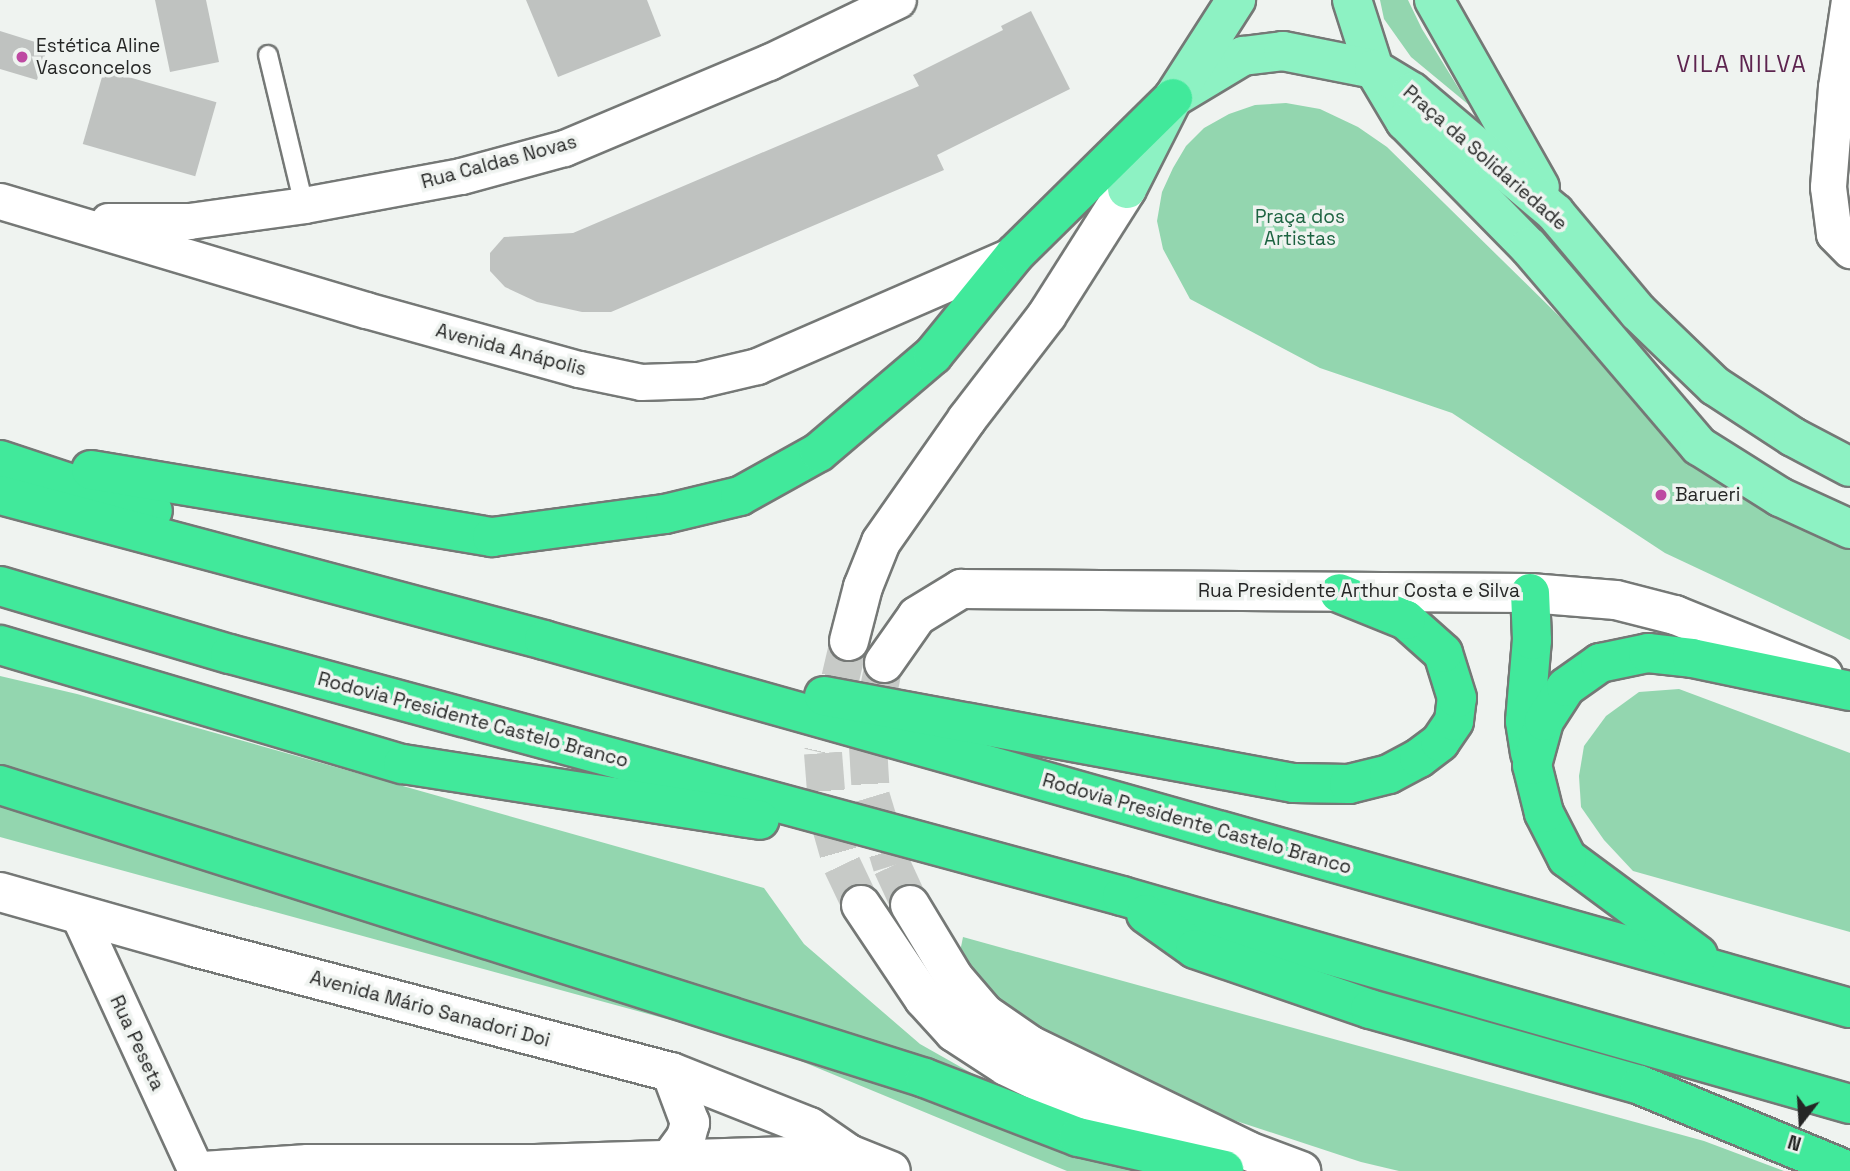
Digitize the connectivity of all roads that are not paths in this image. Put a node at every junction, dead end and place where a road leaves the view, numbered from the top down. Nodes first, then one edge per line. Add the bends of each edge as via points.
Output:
1 (898, 0) edge
2 (1236, 0) edge
3 (1352, 0) edge
4 (1434, 0) edge
5 (1849, 0) edge
6 (268, 55) dead end
7 (1374, 69) junction
8 (1173, 98) junction
9 (0, 201) edge
10 (304, 205) junction
11 (1555, 213) junction
12 (72, 221) junction
13 (1850, 250) edge
14 (1015, 254) junction
15 (0, 458) edge
16 (1850, 467) edge
17 (0, 495) edge
18 (1850, 529) edge
19 (0, 586) edge
20 (1339, 593) junction
21 (1530, 593) junction
22 (544, 640) junction
23 (849, 641) tunnel mouth
24 (0, 645) edge
25 (884, 663) tunnel mouth
26 (1850, 689) edge
27 (1532, 765) junction
28 (0, 785) edge
29 (947, 849) junction
30 (0, 892) edge
31 (1122, 896) junction
32 (862, 905) tunnel mouth
33 (909, 905) tunnel mouth
34 (78, 914) junction
35 (1719, 970) junction
36 (1850, 1008) edge
37 (671, 1072) junction
38 (1850, 1104) edge
39 (670, 1158) junction
40 (842, 1162) edge
41 (531, 1167) edge
42 (1225, 1170) edge
43 (196, 1171) edge
44 (203, 1171) edge
45 (891, 1171) edge
46 (1301, 1171) edge
47 (1849, 1171) edge

1 - 10 street, Rua Caldas Novas via 769,62 564,148 461,176
2 - 8 main road
3 - 7 main road
4 - 11 main road
5 - 13 street via 1828,187 1834,234
6 - 10 lane
7 - 8 main road, Praça da Solidariedade via 1283,51 1243,57
7 - 11 main road, Praça da Solidariedade via 1412,92
7 - 18 main road via 1405,121 1529,247 1699,446 1780,497
8 - 14 highway
8 - 23 main road via 1127,189 1047,315 881,542
9 - 12 street, Avenida Anápolis
10 - 12 street, Rua Caldas Novas via 188,221
11 - 16 main road, Praça da Solidariedade via 1638,312 1715,386 1793,437
12 - 14 street, Avenida Anápolis via 392,317 641,382 698,380 757,366
14 - 15 highway via 933,355 819,453 740,496 665,514 492,537
15 - 22 highway, Rodovia Presidente Castelo Branco
17 - 22 highway, Rodovia Presidente Castelo Branco
19 - 29 highway, Rodovia Presidente Castelo Branco via 230,654
20 - 21 main road, Rua Presidente Arthur Costa e Silva
20 - 22 highway via 1406,620 1443,653 1457,698 1454,721 1440,742 1389,774 1349,784 1281,781 1035,737
20 - 25 main road, Rua Presidente Arthur Costa e Silva via 961,589 916,616
21 - 26 main road, Rua Presidente Arthur Costa e Silva via 1616,600 1675,615
21 - 27 highway via 1532,640 1525,721
22 - 35 highway, Rodovia Presidente Castelo Branco
24 - 29 highway, Rodovia Presidente Castelo Branco via 403,765
26 - 27 highway via 1648,653 1600,663 1566,687 1544,721
27 - 35 highway via 1544,813 1567,858
28 - 42 highway via 925,1078 1078,1137
29 - 31 highway, Rodovia Presidente Castelo Branco
30 - 34 main road, Avenida Mário Sanadori Doi
31 - 38 highway, Rodovia Presidente Castelo Branco
31 - 47 highway via 1195,949 1370,1009 1640,1085
32 - 42 main road via 924,999 954,1032 1006,1066
33 - 46 main road via 954,978 985,1014 1030,1045 1248,1151
34 - 37 main road, Avenida Mário Sanadori Doi
34 - 43 street, Rua Peseta
35 - 36 highway, Rodovia Presidente Castelo Branco
37 - 39 main road via 690,1123
37 - 40 main road, Avenida Mário Sanadori Doi via 810,1127
39 - 40 main road
39 - 41 main road
40 - 45 main road
41 - 44 main road via 309,1164

